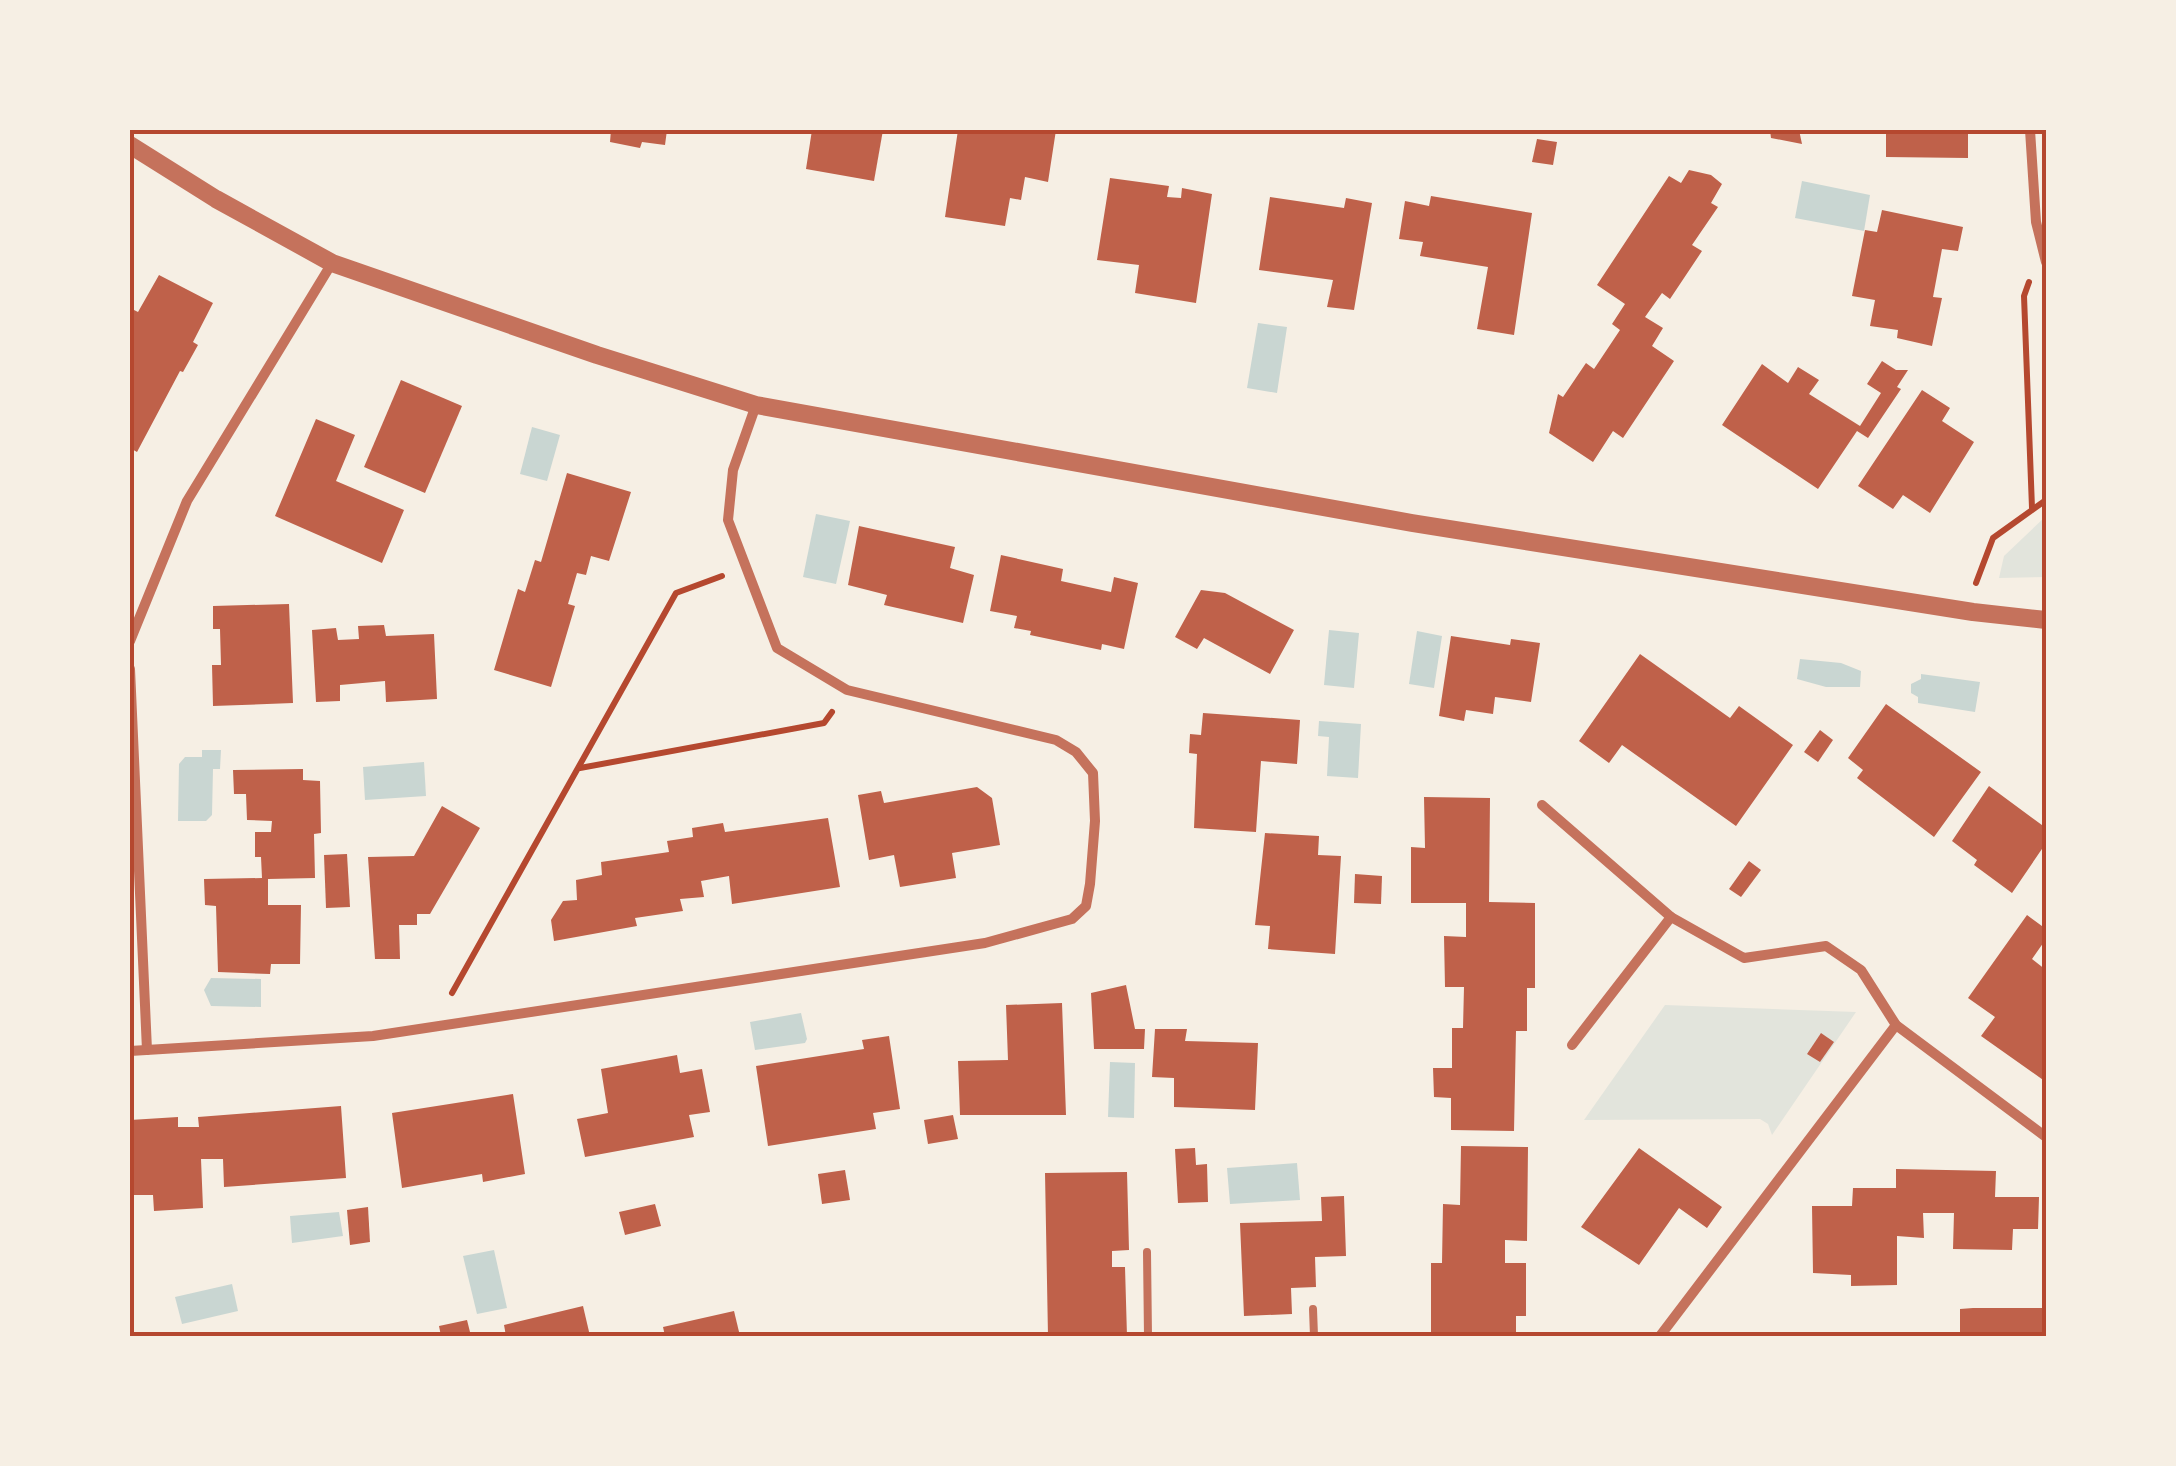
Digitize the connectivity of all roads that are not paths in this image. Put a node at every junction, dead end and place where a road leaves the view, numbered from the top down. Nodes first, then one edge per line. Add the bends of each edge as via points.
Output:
1 (2030, 130) edge
2 (130, 145) edge
3 (2046, 262) edge
4 (332, 263) junction
5 (756, 405) junction
6 (2046, 620) edge
7 (130, 641) edge
8 (130, 669) edge
9 (1542, 805) dead end
10 (1670, 917) junction
11 (1896, 1025) junction
12 (1572, 1045) dead end
13 (147, 1050) junction
14 (130, 1051) edge
15 (2046, 1137) edge
16 (1147, 1252) dead end
17 (1313, 1308) dead end
18 (1148, 1336) edge
19 (1314, 1336) edge
20 (1660, 1336) edge

1 - 3 street via 2036,222
2 - 4 street
4 - 5 street
4 - 7 street via 188,501
5 - 6 street via 1412,523
5 - 13 street via 733,470 728,520 778,648 847,690 1056,740 1076,752 1093,773 1086,906 1072,919 985,944 373,1036
8 - 13 street
9 - 10 street
10 - 11 street via 1744,958 1826,946 1861,970
10 - 12 street
11 - 15 street
11 - 20 street
13 - 14 street
16 - 18 lane
17 - 19 lane

